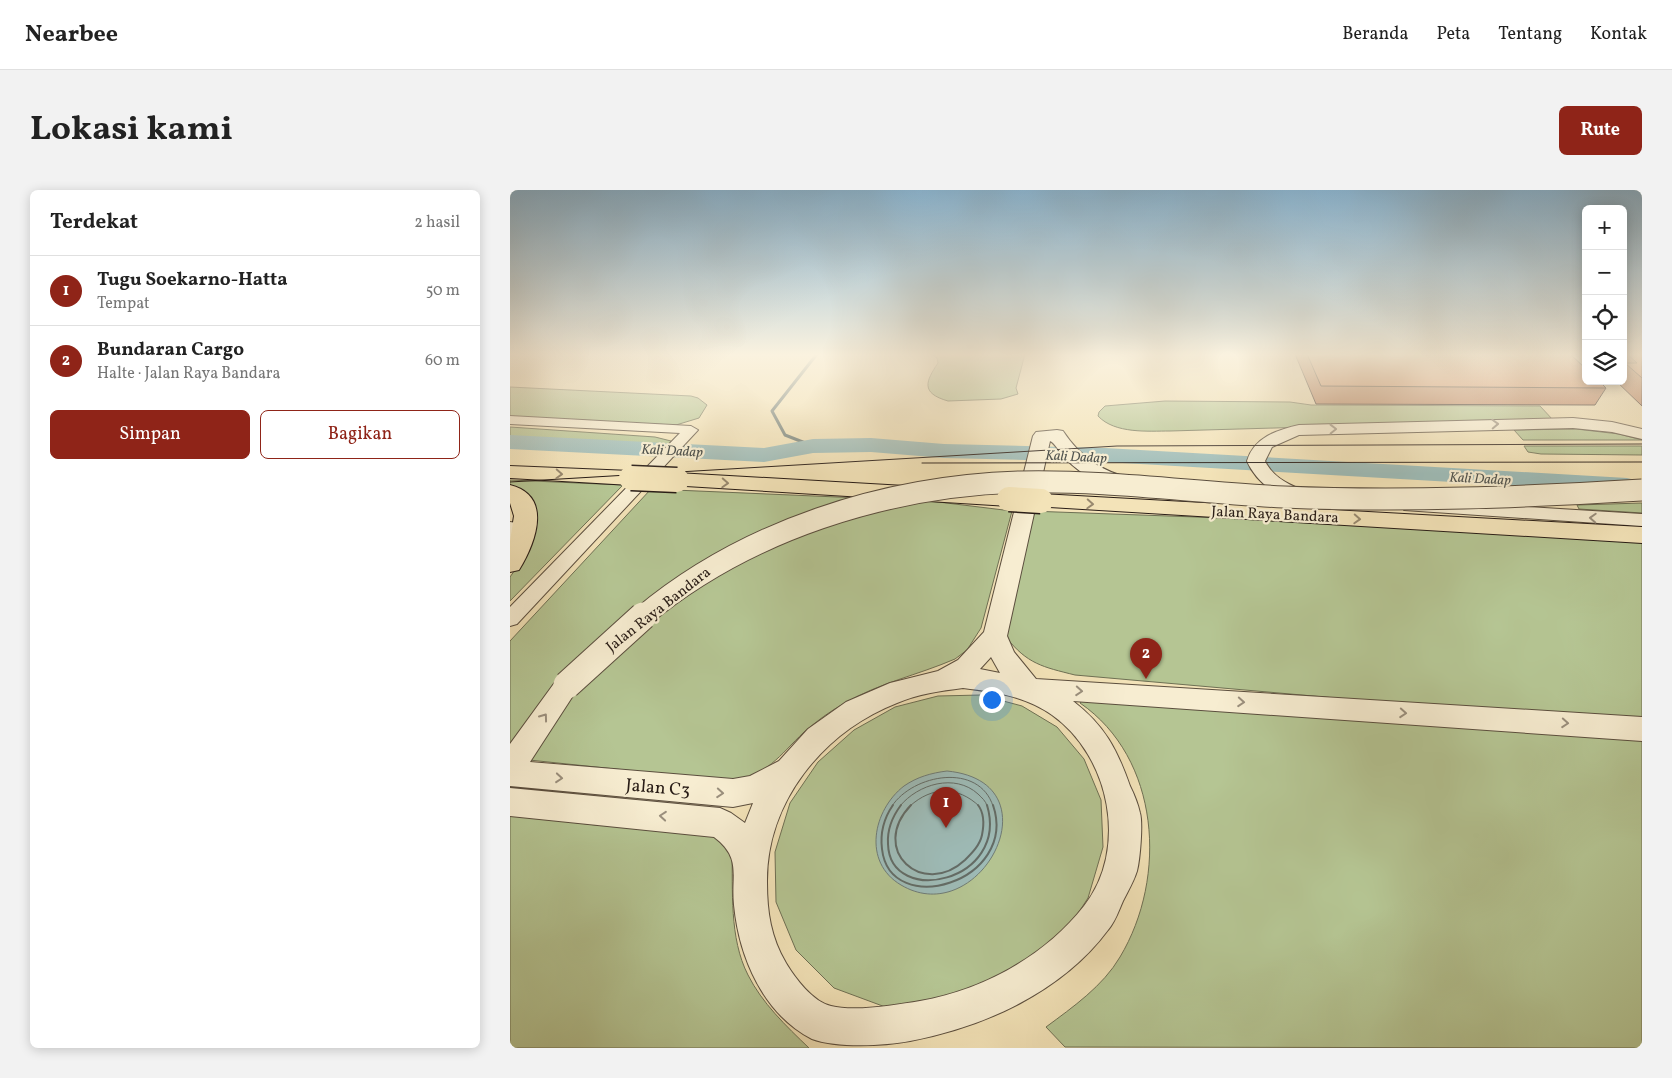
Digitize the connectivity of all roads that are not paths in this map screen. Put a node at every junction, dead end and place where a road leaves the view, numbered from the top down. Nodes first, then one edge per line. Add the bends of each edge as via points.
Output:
1 (510, 420) edge
2 (1642, 434) edge
3 (510, 472) edge
4 (1642, 490) edge
5 (510, 492) edge
6 (1642, 496) edge
7 (1312, 500) junction
8 (1642, 520) edge
9 (510, 528) edge
10 (1642, 535) edge
11 (510, 550) edge
12 (510, 564) edge
13 (510, 619) edge
14 (996, 636) junction
15 (944, 680) junction
16 (567, 684) junction
17 (1030, 690) junction
18 (1642, 728) edge
19 (797, 761) junction
20 (510, 768) edge
21 (510, 774) edge
22 (510, 802) edge
23 (751, 872) junction
24 (847, 1041) edge
25 (941, 1047) edge

1 - 13 street via 691,430
7 -> 2 street via 1269,481 1256,461 1262,449 1284,433 1306,429 1573,423
3 -> 10 main road, Jalan Raya Bandara, bridge
4 - 16 street, Jalan Raya Bandara, bridge via 1507,498 1359,499 1023,482 920,492 856,506 793,528 703,571 649,612
5 - 12 main road via 522,503 526,516 526,532
6 - 16 street, bridge via 1381,490 1042,472 928,478 852,495 800,512 746,537 646,600 586,654
8 -> 7 street, Jalan Raya Bandara
7 - 14 street, Jalan Raya Bandara via 1111,480 1086,468 1060,439 1042,436
9 - 11 street via 514,536
14 - 15 street via 967,667
14 - 17 street via 1009,666
15 - 17 street via 981,679
15 - 19 street via 906,688 871,702 841,720
20 -> 16 street, Jalan Raya Bandara
17 -> 18 street
17 - 25 street via 1066,710 1078,721 1099,744 1113,769 1127,812 1122,882 1105,924 1077,962 1048,989 995,1025
21 -> 19 street, Jalan C3 via 733,793 767,784
19 - 23 street via 764,812
23 -> 22 street, Jalan C3 via 748,852 742,840 720,823
23 - 24 street via 749,897 755,938 773,978 805,1012
24 - 25 street

